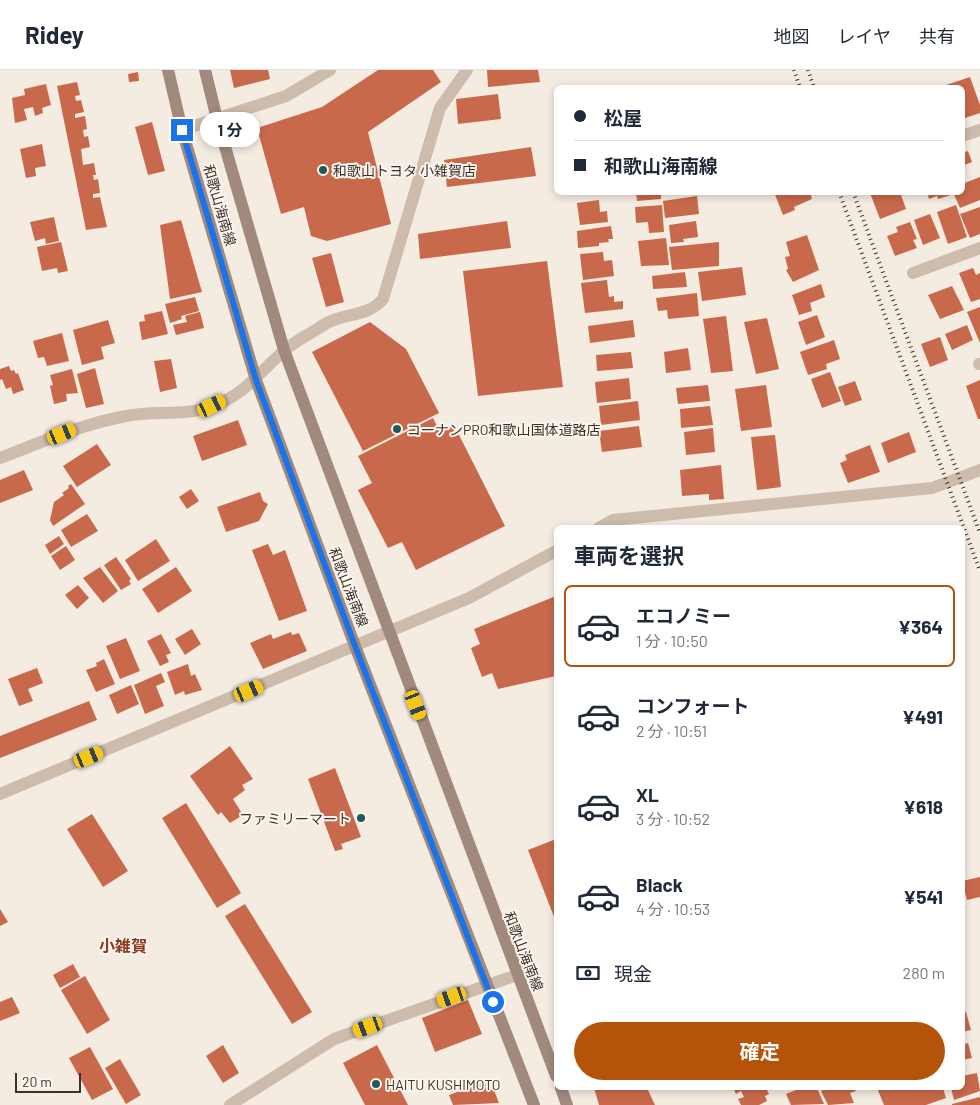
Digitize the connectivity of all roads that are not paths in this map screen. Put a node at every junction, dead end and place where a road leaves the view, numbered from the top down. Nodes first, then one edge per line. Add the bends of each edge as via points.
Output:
1 (168, 70) edge
2 (205, 70) edge
3 (330, 70) edge
4 (467, 70) edge
5 (217, 119) junction
6 (182, 130) junction
7 (980, 130) edge
8 (965, 135) edge
9 (980, 248) edge
10 (913, 273) dead end
11 (284, 350) junction
12 (256, 380) junction
13 (0, 458) edge
14 (980, 470) edge
15 (604, 525) edge
16 (554, 552) edge
17 (388, 633) junction
18 (355, 646) junction
19 (0, 794) edge
20 (517, 975) junction
21 (486, 985) junction
22 (554, 1071) edge
23 (562, 1090) edge
24 (230, 1105) edge
25 (534, 1105) edge
26 (567, 1105) edge

1 - 6 main road, 和歌山海南線
2 - 5 main road, 和歌山海南線
3 - 5 street via 286,96
4 - 11 street via 440,108 383,299 375,309 331,321
5 - 6 street
5 - 11 main road, 和歌山海南線
6 - 12 main road, 和歌山海南線
7 - 8 street
9 - 10 street
11 - 12 street
11 - 17 main road, 和歌山海南線
12 - 13 street via 240,393 212,406 180,414 128,416 78,427
12 - 18 main road, 和歌山海南線
14 - 15 street via 932,488 613,520
16 - 17 street via 469,598
17 - 18 street
17 - 20 main road, 和歌山海南線
18 - 19 street
18 - 21 main road, 和歌山海南線
20 - 21 street
20 - 22 main road, 和歌山海南線
21 - 24 street via 334,1039
21 - 25 main road, 和歌山海南線
23 - 26 main road

